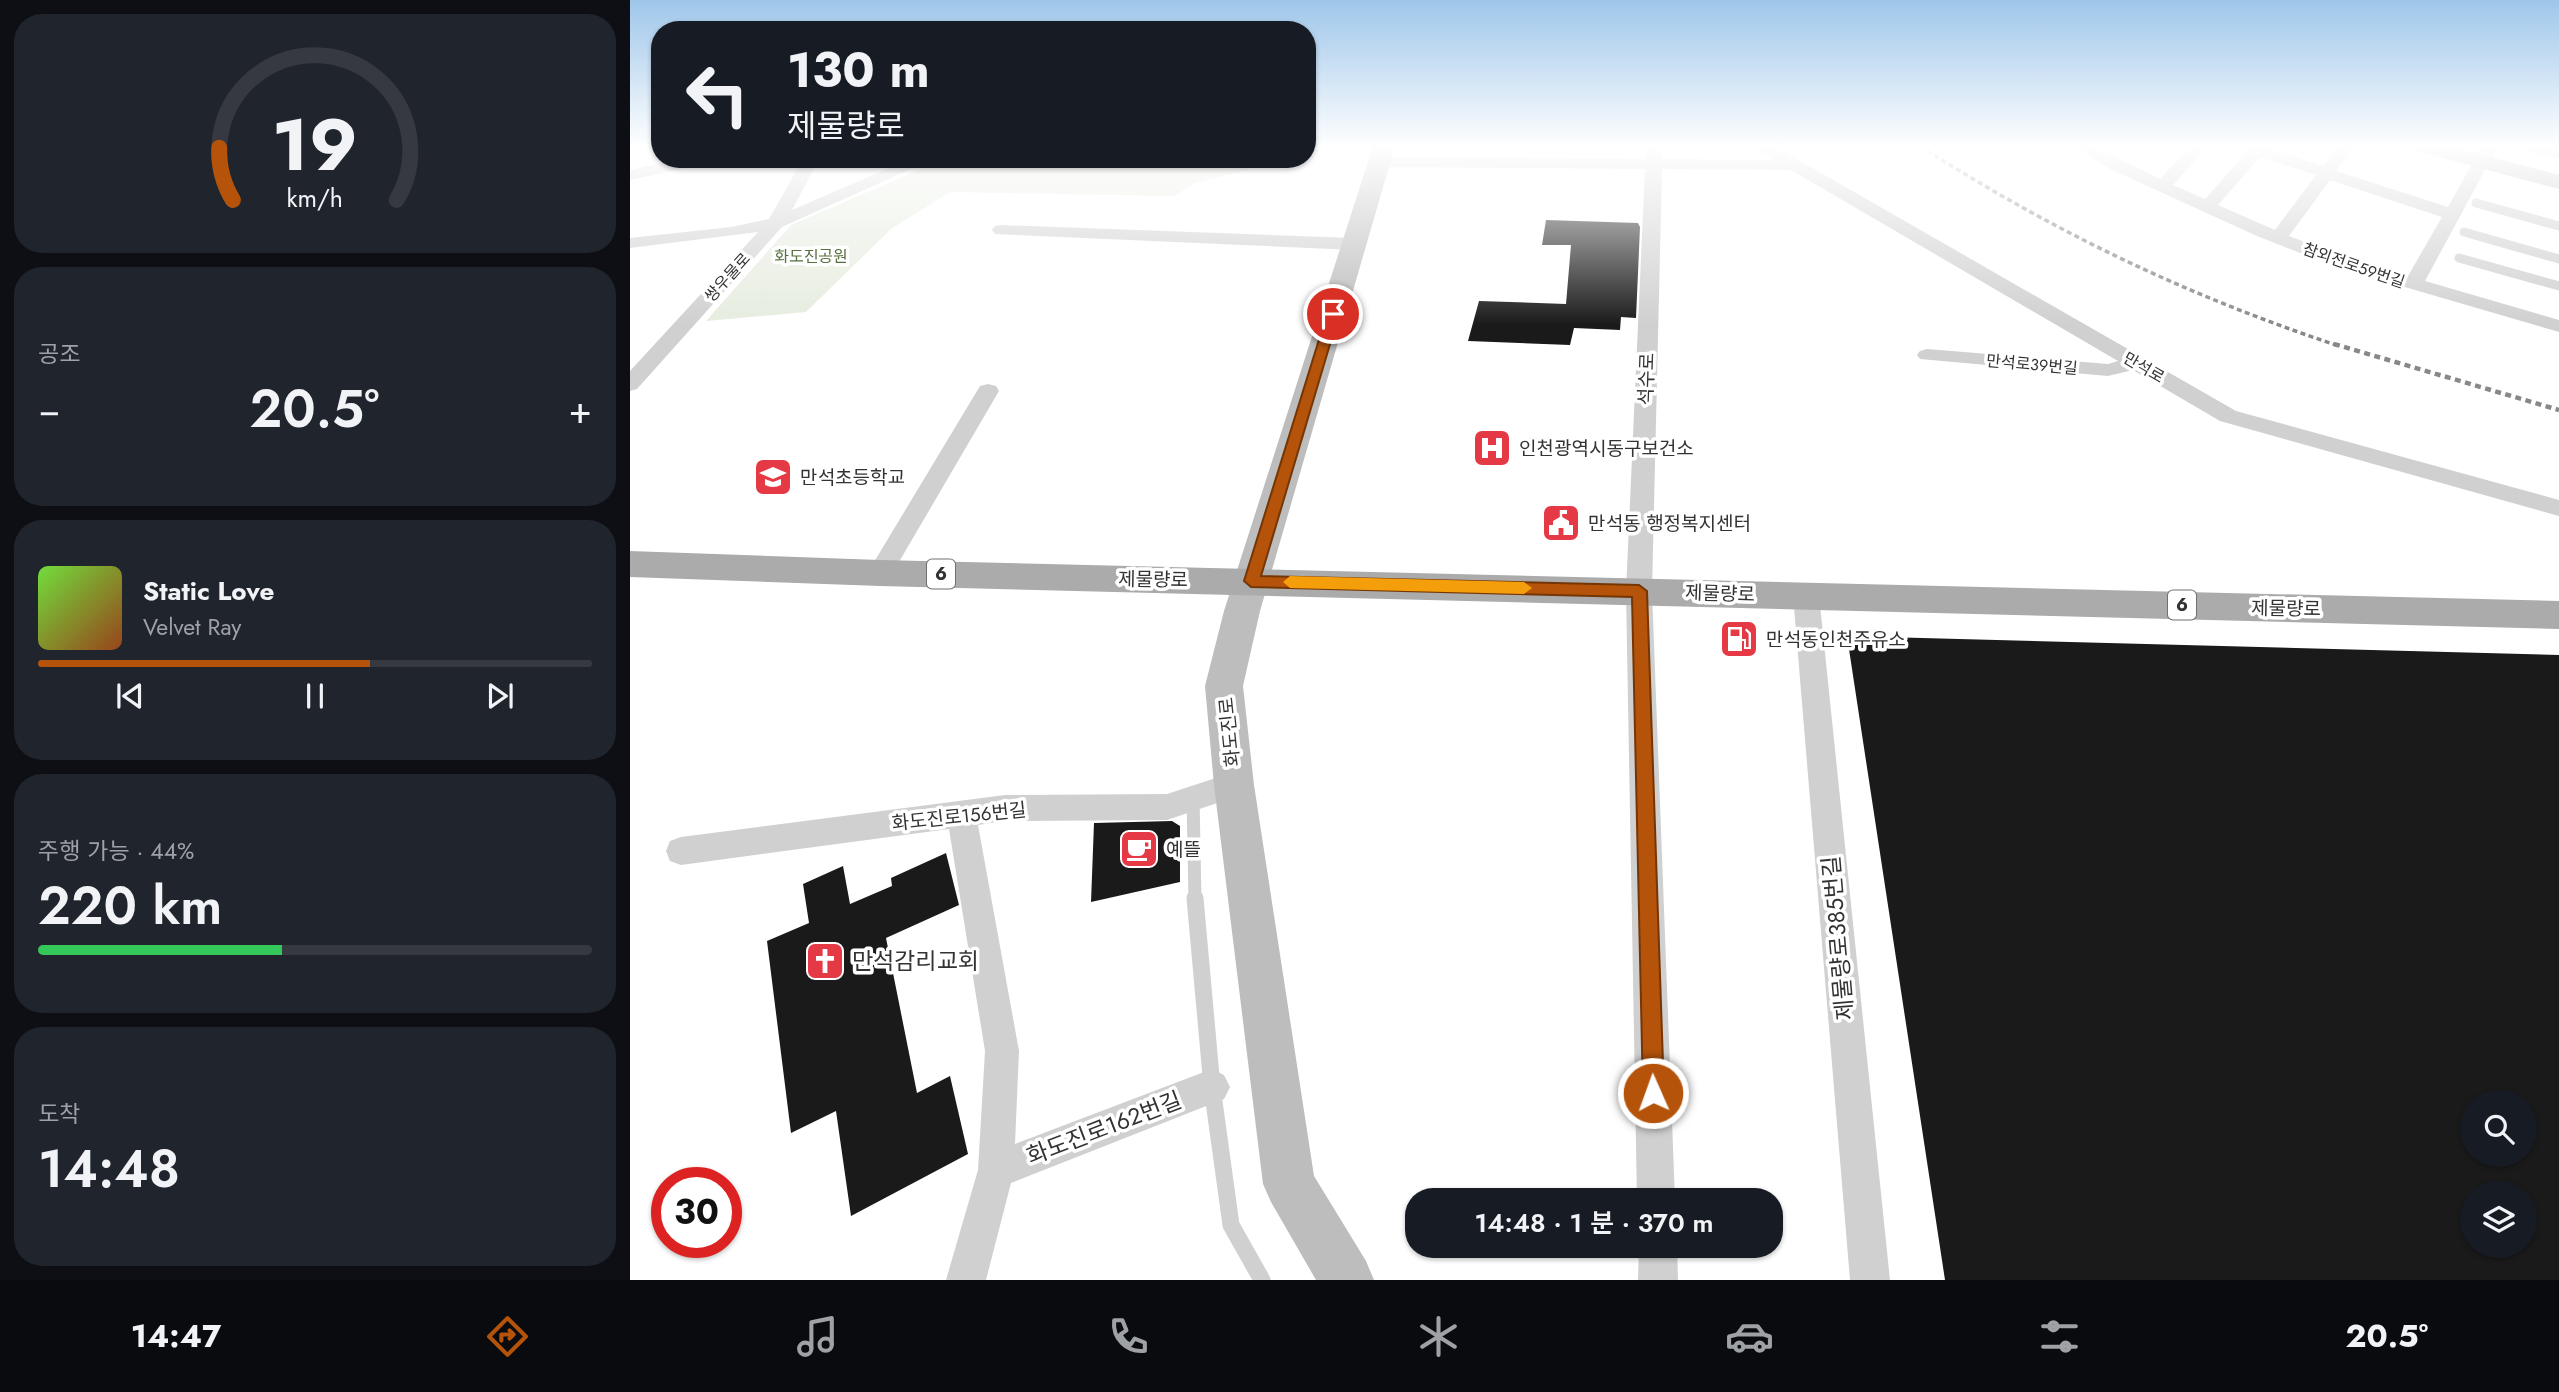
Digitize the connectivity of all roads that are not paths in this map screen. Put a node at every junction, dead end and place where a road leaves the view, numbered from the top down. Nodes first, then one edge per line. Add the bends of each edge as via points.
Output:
1 (785, 206) edge
2 (816, 206) edge
3 (1365, 206) edge
4 (1651, 206) edge
5 (1864, 206) edge
6 (2208, 206) edge
7 (2302, 206) edge
8 (2427, 206) edge
9 (2457, 206) edge
10 (2483, 206) edge
11 (2452, 214) junction
12 (776, 223) junction
13 (2559, 226) edge
14 (1001, 230) dead end
15 (2464, 232) dead end
16 (2278, 238) junction
17 (630, 243) edge
18 (1354, 244) junction
19 (2459, 258) dead end
20 (2559, 259) edge
21 (2413, 285) junction
22 (2559, 286) edge
23 (2559, 326) edge
24 (1927, 355) dead end
25 (2136, 363) junction
26 (630, 384) edge
27 (988, 391) dead end
28 (2559, 508) edge
29 (630, 564) edge
30 (880, 573) junction
31 (1251, 581) junction
32 (1639, 591) junction
33 (1806, 595) junction
34 (2559, 615) edge
35 (1214, 791) junction
36 (961, 813) junction
37 (681, 851) dead end
38 (1212, 1087) junction
39 (996, 1170) junction
40 (1656, 1188) edge
41 (1657, 1258) edge
42 (966, 1280) edge
43 (1262, 1280) edge
44 (1347, 1280) edge
45 (1658, 1280) edge
46 (1870, 1280) edge

1 - 12 street, 쌍우물로
2 - 12 street
3 - 18 street, 화도진로
4 - 32 street, 석수로
5 - 25 street, 만석로
6 - 16 street, 참외전로59번길
7 - 16 street
8 - 11 street
9 - 11 street
10 - 13 lane
11 - 21 street
12 - 17 street
12 - 26 street, 쌍우물로
14 - 18 street
15 - 20 lane
16 - 21 street, 참외전로59번길
18 - 31 street, 화도진로
19 - 22 lane
21 - 23 street, 참외전로59번길
24 - 25 street, 만석로39번길 via 2108,370
25 - 28 street, 만석로 via 2228,416
27 - 30 street
29 - 30 main road, 제물량로 / 6
30 - 31 main road, 제물량로 / 6
31 - 32 main road, 제물량로 / 6
31 - 35 street, 화도진로 via 1224,686
32 - 33 main road, 제물량로 / 6
32 - 40 street, 석수로
33 - 34 main road, 제물량로 / 6
33 - 46 street, 제물량로385번길
35 - 36 street, 화도진로156번길 via 1167,807 1005,808
35 - 38 lane via 1193,873
35 - 44 street, 화도진로 via 1289,1184
36 - 37 street, 화도진로156번길
36 - 39 street via 1002,1051
38 - 39 street, 화도진로162번길
38 - 43 lane via 1231,1225
39 - 42 street
41 - 45 street

